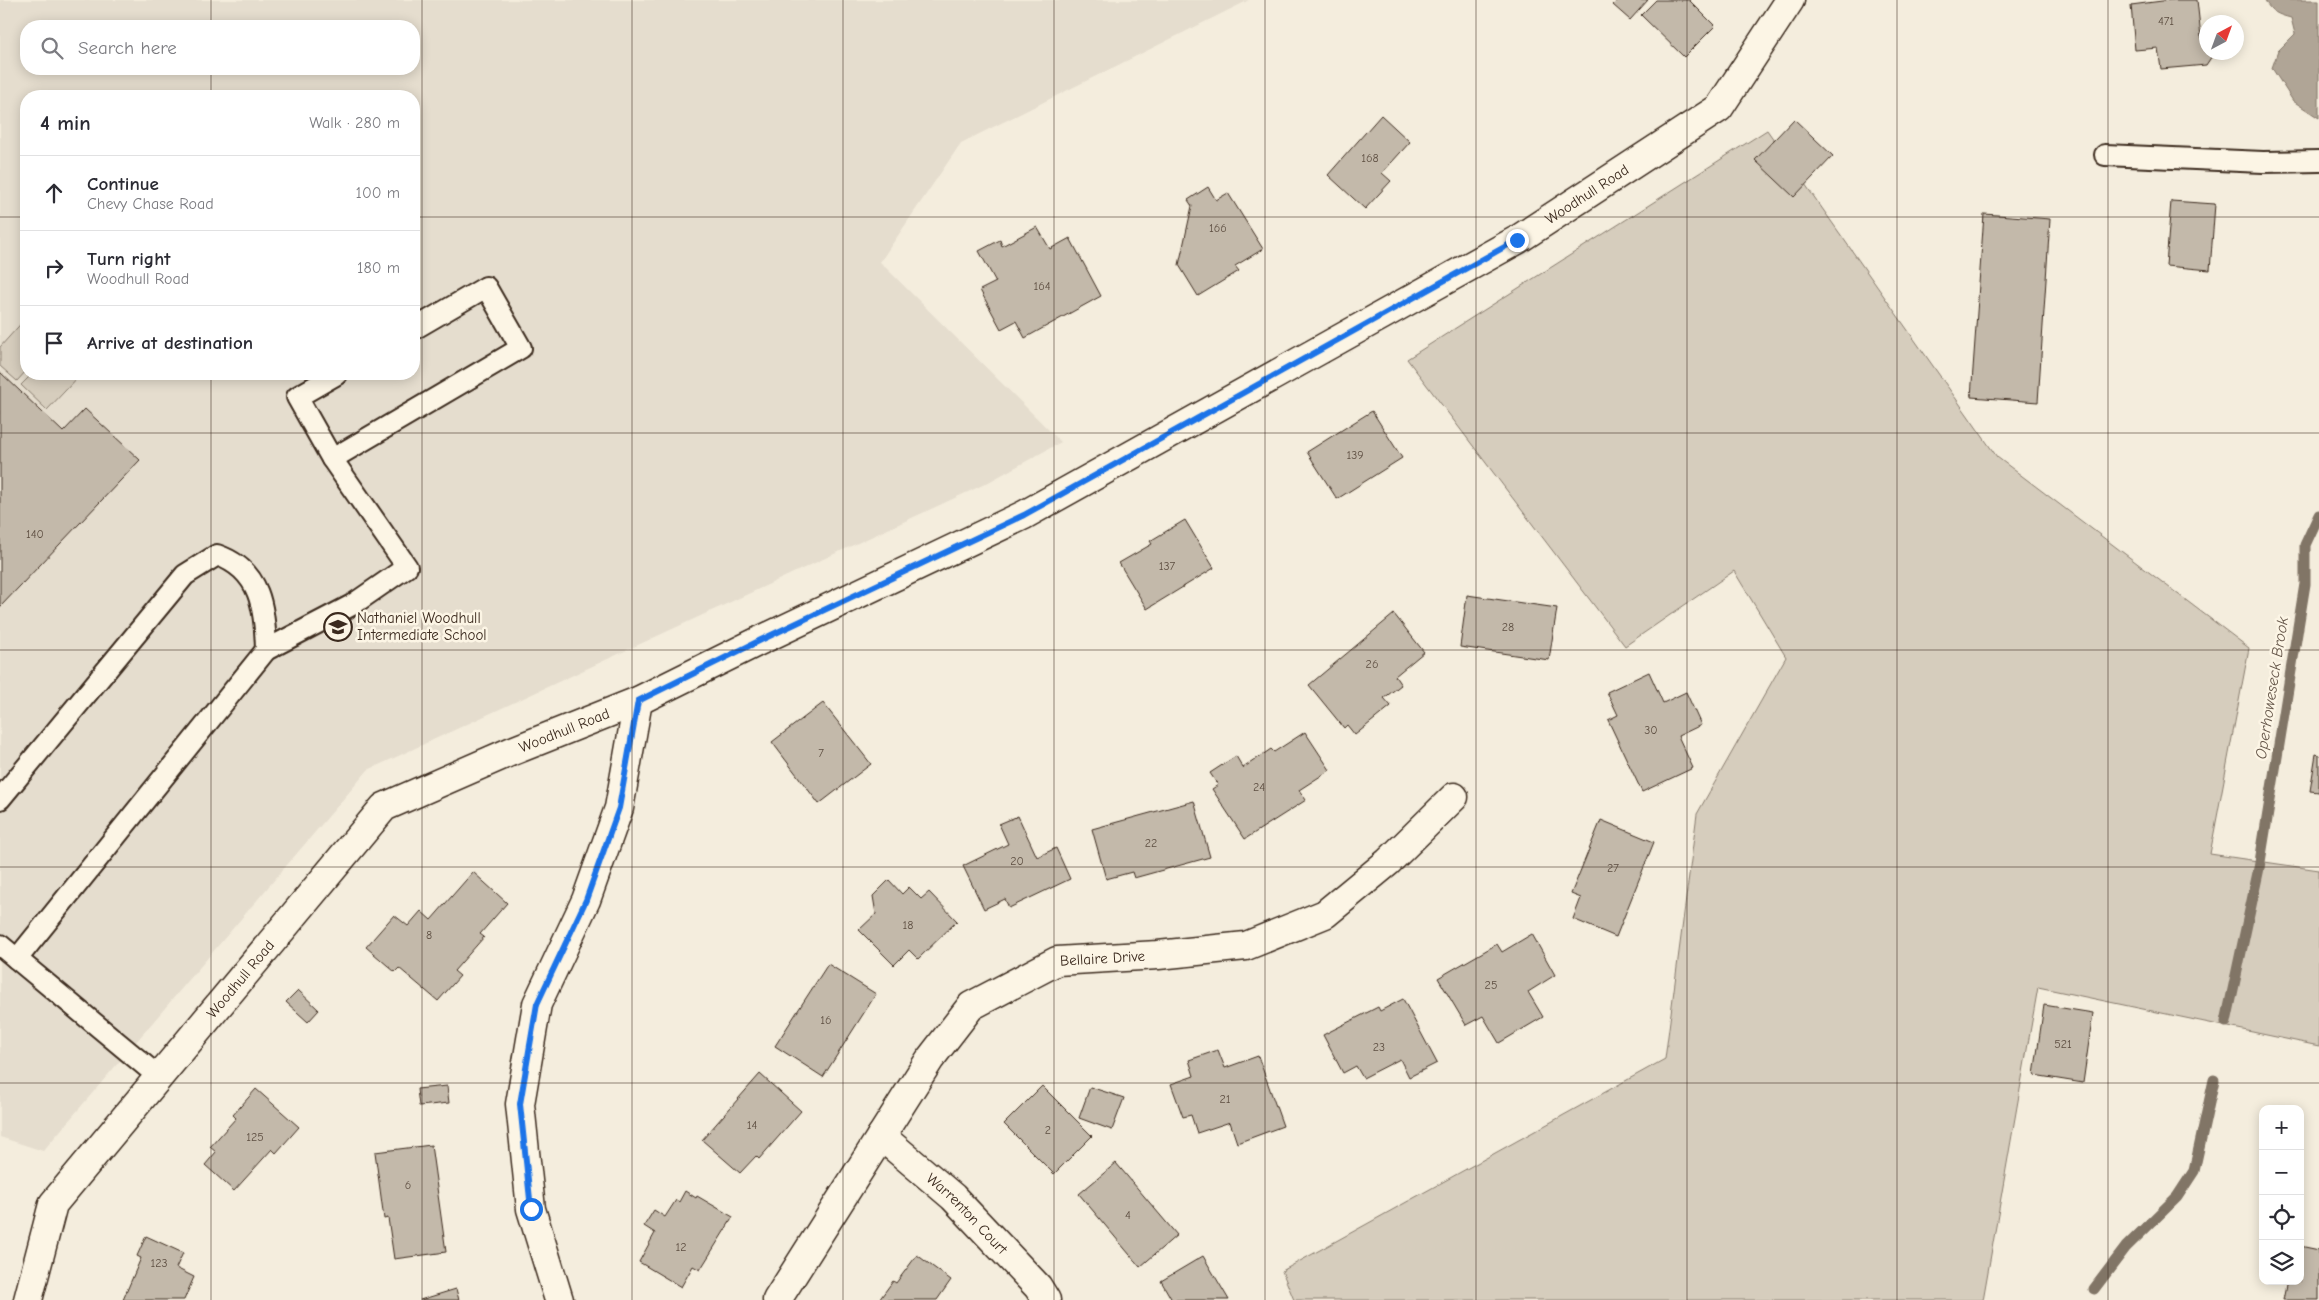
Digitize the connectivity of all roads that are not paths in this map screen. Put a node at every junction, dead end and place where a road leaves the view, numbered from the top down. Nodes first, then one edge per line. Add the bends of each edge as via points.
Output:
1 (1790, 0) edge
2 (2105, 155) dead end
3 (2319, 161) edge
4 (420, 326) edge
5 (327, 380) edge
6 (332, 459) junction
7 (266, 650) junction
8 (638, 701) junction
9 (1454, 797) dead end
10 (0, 800) edge
11 (0, 945) edge
12 (17, 959) junction
13 (159, 1077) junction
14 (881, 1136) junction
15 (28, 1300) edge
16 (559, 1300) edge
17 (777, 1300) edge
18 (1046, 1300) edge

1 - 8 street, Woodhull Road via 1718,108 1517,240 1024,515
2 - 3 lane via 2263,162
4 - 6 lane via 486,287 521,348
5 - 6 lane via 297,397
6 - 7 lane via 407,567 352,605
7 - 10 lane via 265,619 260,599 243,569 216,555 185,575
7 - 12 lane
8 - 13 street, Woodhull Road via 384,807
8 - 16 street via 619,808 586,900 537,1004 520,1104 531,1209
9 - 14 street, Bellaire Drive via 1388,862 1325,914 1246,946 1057,961 971,1006 930,1059
11 - 12 lane
12 - 13 lane
13 - 15 street, Woodhull Road via 53,1204
14 - 17 street, Bellaire Drive
14 - 18 street, Warrenton Court via 953,1198 1038,1287

